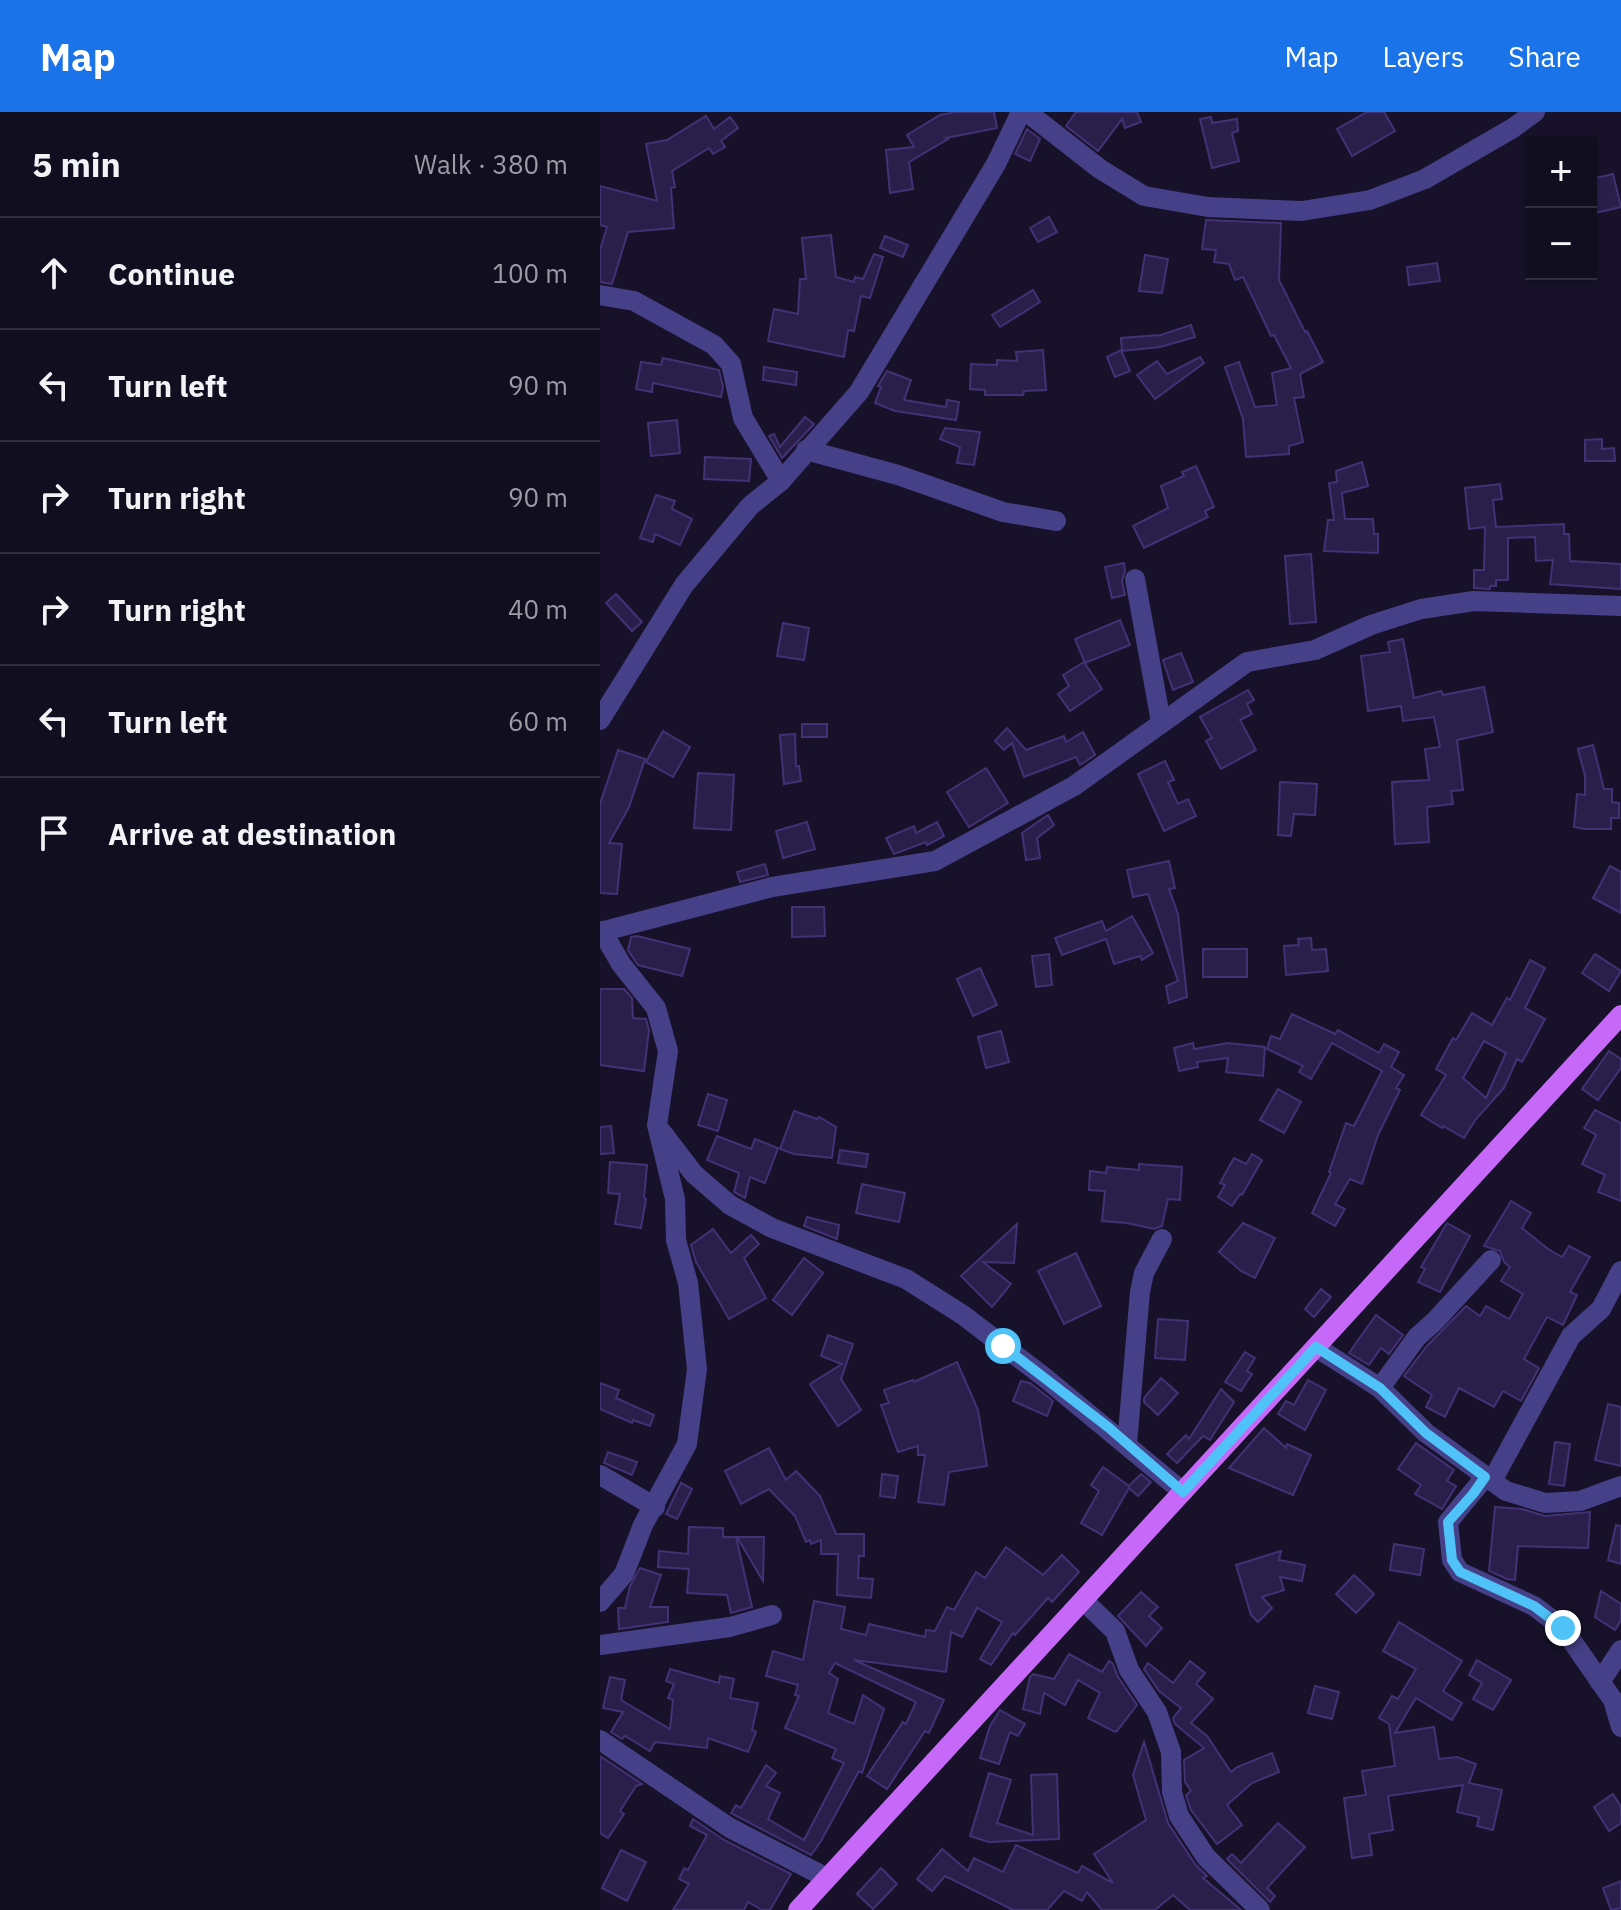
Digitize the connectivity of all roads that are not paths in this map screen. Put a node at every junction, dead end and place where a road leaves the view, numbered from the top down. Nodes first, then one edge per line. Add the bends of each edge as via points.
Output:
1 (1024, 112) edge
2 (1535, 112) edge
3 (600, 295) edge
4 (806, 450) junction
5 (781, 481) junction
6 (1056, 521) dead end
7 (1135, 579) dead end
8 (1621, 606) edge
9 (600, 720) edge
10 (1161, 722) junction
11 (601, 931) edge
12 (1621, 1015) edge
13 (657, 1125) junction
14 (1162, 1239) dead end
15 (1491, 1260) dead end
16 (1621, 1271) edge
17 (1316, 1347) junction
18 (1380, 1388) junction
19 (1127, 1444) junction
20 (600, 1475) edge
21 (1488, 1479) junction
22 (1621, 1486) edge
23 (1183, 1492) junction
24 (655, 1507) junction
25 (1084, 1601) junction
26 (600, 1602) edge
27 (772, 1615) dead end
28 (600, 1645) edge
29 (1621, 1650) edge
30 (1600, 1682) junction
31 (1621, 1727) edge
32 (600, 1740) edge
33 (827, 1878) junction
34 (798, 1910) edge
35 (1260, 1910) edge

1 - 2 street via 1144,196 1208,207 1302,211 1370,200 1425,179
1 - 4 street via 859,392
3 - 5 street via 634,301 714,345 731,364 743,418
4 - 5 street
4 - 6 street via 1003,512
5 - 9 street via 750,506 684,585 613,682
7 - 10 street
8 - 10 street via 1474,601 1421,609 1315,650 1247,662
10 - 11 street via 1074,786 935,861 772,887
11 - 13 street via 656,1008 668,1051
12 - 17 main road
13 - 19 street via 694,1174 730,1205 772,1228 906,1279 963,1315
13 - 24 street via 675,1199 676,1240 688,1283 697,1369 687,1444
14 - 19 street via 1140,1292
15 - 18 street via 1417,1337
16 - 21 street via 1601,1309 1571,1336
17 - 18 street
17 - 23 main road
18 - 21 street via 1426,1433
19 - 23 street
20 - 24 street
21 - 22 street via 1506,1491 1545,1503 1580,1501
21 - 30 street via 1448,1522 1452,1560 1460,1572 1534,1606 1563,1628
23 - 25 main road
24 - 26 street via 624,1574
25 - 33 main road
25 - 35 street via 1115,1631 1129,1670 1157,1712 1171,1752 1179,1816 1206,1857
27 - 28 street via 730,1627
29 - 30 street
30 - 31 street via 1613,1700
32 - 33 street via 730,1828
33 - 34 main road

